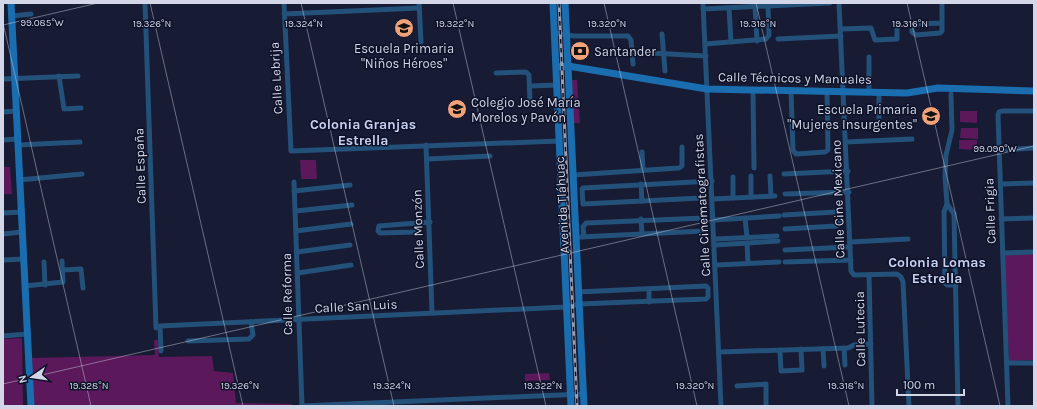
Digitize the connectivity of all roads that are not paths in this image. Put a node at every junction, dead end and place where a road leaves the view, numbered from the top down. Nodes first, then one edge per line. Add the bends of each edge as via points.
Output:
1 (11, 3) edge
2 (145, 3) edge
3 (284, 3) edge
4 (554, 3) edge
5 (565, 3) edge
6 (703, 3) edge
7 (830, 3) edge
8 (839, 3) edge
9 (942, 3) edge
10 (419, 5) edge
11 (768, 6) junction
12 (755, 7) junction
13 (729, 8) junction
14 (703, 9) junction
15 (31, 14) dead end
16 (284, 14) junction
17 (12, 16) junction
18 (942, 23) junction
19 (897, 27) dead end
20 (841, 29) junction
21 (555, 33) junction
22 (662, 34) dead end
23 (567, 35) junction
24 (841, 36) junction
25 (778, 39) dead end
26 (757, 41) junction
27 (421, 42) dead end
28 (731, 42) junction
29 (705, 44) junction
30 (632, 52) junction
31 (663, 53) junction
32 (706, 56) junction
33 (869, 57) dead end
34 (633, 64) dead end
35 (568, 66) junction
36 (557, 67) junction
37 (665, 71) dead end
38 (496, 73) dead end
39 (59, 76) junction
40 (78, 76) dead end
41 (3, 79) edge
42 (14, 79) junction
43 (558, 85) junction
44 (530, 86) junction
45 (707, 89) junction
46 (753, 90) junction
47 (791, 90) junction
48 (827, 91) junction
49 (869, 91) junction
50 (1034, 91) edge
51 (844, 92) junction
52 (879, 92) junction
53 (951, 94) dead end
54 (530, 103) dead end
55 (81, 108) dead end
56 (15, 111) junction
57 (1034, 111) edge
58 (3, 112) edge
59 (879, 118) dead end
60 (912, 138) dead end
61 (3, 140) edge
62 (559, 141) junction
63 (18, 142) junction
64 (80, 142) dead end
65 (846, 142) junction
66 (426, 145) junction
67 (682, 147) dead end
68 (1034, 148) edge
69 (999, 150) junction
70 (642, 152) dead end
71 (490, 156) dead end
72 (427, 159) junction
73 (754, 168) dead end
74 (643, 170) junction
75 (848, 171) junction
76 (82, 174) dead end
77 (784, 174) dead end
78 (573, 175) junction
79 (751, 176) dead end
80 (770, 176) dead end
81 (732, 177) dead end
82 (19, 180) junction
83 (703, 181) junction
84 (712, 181) junction
85 (294, 182) dead end
86 (1034, 183) edge
87 (641, 184) junction
88 (1000, 184) junction
89 (350, 185) dead end
90 (294, 191) junction
91 (849, 192) junction
92 (785, 194) dead end
93 (751, 197) junction
94 (733, 198) junction
95 (713, 199) junction
96 (642, 201) junction
97 (947, 204) junction
98 (352, 205) dead end
99 (296, 211) junction
100 (21, 212) junction
101 (3, 213) edge
102 (745, 218) junction
103 (1034, 218) edge
104 (1001, 219) junction
105 (642, 220) junction
106 (714, 220) junction
107 (841, 220) junction
108 (850, 220) junction
109 (430, 222) junction
110 (415, 223) junction
111 (351, 224) dead end
112 (786, 229) dead end
113 (296, 231) junction
114 (22, 232) junction
115 (3, 234) edge
116 (642, 234) junction
117 (580, 237) junction
118 (715, 238) junction
119 (778, 238) dead end
120 (908, 239) dead end
121 (747, 240) junction
122 (850, 244) junction
123 (350, 245) dead end
124 (715, 245) junction
125 (785, 250) dead end
126 (297, 252) junction
127 (1034, 252) edge
128 (1003, 253) junction
129 (23, 259) junction
130 (3, 260) edge
131 (851, 260) junction
132 (62, 261) dead end
133 (44, 262) dead end
134 (779, 262) dead end
135 (786, 262) dead end
136 (748, 263) junction
137 (351, 265) dead end
138 (716, 265) junction
139 (63, 270) junction
140 (298, 273) junction
141 (869, 274) junction
142 (45, 285) junction
143 (956, 285) junction
144 (24, 286) junction
145 (83, 288) dead end
146 (649, 289) junction
147 (578, 292) junction
148 (649, 302) junction
149 (579, 304) junction
150 (566, 307) junction
151 (432, 313) junction
152 (298, 320) junction
153 (251, 322) junction
154 (158, 327) junction
155 (27, 334) junction
156 (3, 336) edge
157 (188, 341) dead end
158 (871, 344) junction
159 (844, 348) junction
160 (801, 349) junction
161 (823, 349) junction
162 (780, 350) junction
163 (161, 352) dead end
164 (719, 352) junction
165 (1008, 363) junction
166 (1034, 363) edge
167 (845, 365) dead end
168 (824, 366) dead end
169 (737, 386) dead end
170 (583, 394) junction
171 (570, 395) junction
172 (453, 403) edge
173 (419, 404) edge
174 (338, 405) edge
175 (31, 406) edge
176 (302, 406) edge
177 (317, 406) edge
178 (571, 406) edge
179 (584, 406) edge
180 (721, 406) edge
181 (766, 406) edge
182 (872, 406) edge
183 (909, 406) edge
184 (958, 406) edge
185 (1008, 406) edge

1 - 17 street
2 - 154 street, Calle España
3 - 16 street, Calle Lebrija
4 - 21 street, Avenida Tláhuac
5 - 23 street, Avenida Tláhuac
6 - 14 street, Calle Cinematografistas
7 - 11 street
8 - 20 street, Calle Cine Mexicano
9 - 18 street
10 - 16 street
10 - 27 street
11 - 12 street
11 - 26 street via 769,38
12 - 13 street
12 - 26 street
13 - 14 street
13 - 28 street
14 - 29 street, Calle Cinematografistas
15 - 17 street
16 - 66 street, Calle Lebrija via 291,151
17 - 42 street
18 - 18 street via 940,33 916,35 912,32 914,24
19 - 20 street via 897,39 875,40 871,28
20 - 24 street, Calle Cine Mexicano
21 - 23 street
21 - 36 street, Avenida Tláhuac
22 - 31 street
23 - 30 street via 628,36
23 - 35 street, Avenida Tláhuac
24 - 25 street
24 - 51 street, Calle Cine Mexicano
26 - 28 street
28 - 29 street
29 - 32 street, Calle Cinematografistas
30 - 31 street
30 - 34 street
31 - 32 street
31 - 37 street
32 - 45 street, Calle Cinematografistas
33 - 49 street
35 - 36 street, Calle Técnicos y Manuales
35 - 45 street, Calle Técnicos y Manuales
35 - 78 street, Avenida Tláhuac
36 - 43 street, Avenida Tláhuac
38 - 44 street via 526,72 529,75
39 - 40 street
39 - 42 street
39 - 55 street via 64,109
41 - 42 street
42 - 56 street
43 - 44 street
43 - 62 street, Avenida Tláhuac
44 - 54 street
45 - 46 street, Calle Técnicos y Manuales
45 - 84 street, Calle Cinematografistas
46 - 47 street, Calle Técnicos y Manuales
46 - 73 street
47 - 48 street, Calle Técnicos y Manuales
47 - 48 street via 793,150 796,154 825,152 828,148
48 - 51 street, Calle Técnicos y Manuales
49 - 51 street, Calle Técnicos y Manuales
49 - 52 street, Calle Técnicos y Manuales
50 - 52 street, Calle Técnicos y Manuales via 938,88 911,92
51 - 65 street, Calle Cine Mexicano
52 - 59 street
53 - 97 street via 952,130 946,155
56 - 58 street
56 - 63 street
57 - 69 street, Calle Frigia via 999,112
60 - 65 street
61 - 63 street
62 - 66 street
62 - 150 street, Avenida Tláhuac
63 - 64 street
63 - 82 street
65 - 75 street, Calle Cine Mexicano
66 - 72 street, Calle Monzón
67 - 74 street via 682,166 679,168
68 - 69 street
69 - 88 street, Calle Frigia
70 - 74 street
71 - 72 street
72 - 109 street, Calle Monzón
74 - 78 street
75 - 77 street
75 - 91 street, Calle Cine Mexicano
76 - 82 street
78 - 117 street, Avenida Tláhuac
79 - 93 street
80 - 93 street via 773,196
81 - 94 street
82 - 100 street
83 - 84 street
83 - 87 street
83 - 96 street via 701,198
84 - 95 street, Calle Cinematografistas
85 - 90 street, Calle Reforma
86 - 88 street
87 - 96 street
87 - 96 street via 582,189 584,204
88 - 104 street, Calle Frigia
89 - 90 street
90 - 99 street, Calle Reforma
91 - 92 street
91 - 108 street, Calle Cine Mexicano
93 - 94 street
94 - 95 street
95 - 106 street, Calle Cinematografistas
97 - 143 street via 954,214
97 - 143 street via 944,212 945,283
98 - 99 street
99 - 113 street, Calle Reforma
100 - 101 street
100 - 114 street
102 - 106 street
102 - 107 street via 836,212 840,214
102 - 121 street
103 - 104 street
104 - 128 street, Calle Frigia
105 - 116 street
105 - 116 street via 706,219 704,231
105 - 117 street via 586,223
106 - 118 street, Calle Cinematografistas
107 - 108 street
107 - 112 street via 839,226
108 - 122 street, Calle Cine Mexicano
109 - 110 street
109 - 151 street, Calle Monzón
110 - 110 street via 379,226 378,231 380,234 414,232
111 - 113 street
113 - 126 street, Calle Reforma
114 - 115 street
114 - 129 street
116 - 117 street
117 - 147 street, Avenida Tláhuac
118 - 121 street
118 - 124 street, Calle Cinematografistas
119 - 121 street
120 - 122 street
121 - 124 street
121 - 136 street
122 - 125 street
122 - 131 street, Calle Cine Mexicano
123 - 126 street
124 - 138 street, Calle Cinematografistas
126 - 140 street, Calle Reforma
127 - 128 street
128 - 165 street, Calle Frigia
129 - 130 street
129 - 144 street
131 - 135 street
131 - 141 street, Calle Cine Mexicano via 852,274
132 - 139 street
133 - 142 street
134 - 136 street
136 - 138 street
137 - 140 street
138 - 164 street, Calle Cinematografistas
139 - 142 street via 63,282
139 - 145 street via 81,270
140 - 152 street, Calle Reforma
141 - 158 street, Calle Lutecia
141 - 183 street via 897,274 903,282
142 - 144 street
143 - 184 street
144 - 155 street
146 - 147 street
146 - 148 street
146 - 148 street, Calle San Luis via 706,286 708,288 706,299
147 - 149 street, Avenida Tláhuac
148 - 149 street, Calle San Luis
149 - 150 street, Calle San Luis
149 - 170 street, Avenida Tláhuac
150 - 151 street, Calle San Luis
150 - 171 street, Avenida Tláhuac
151 - 152 street, Calle San Luis
152 - 153 street, Calle San Luis
152 - 176 street, Calle Reforma
153 - 154 street, Calle San Luis
153 - 157 street via 253,335 249,339
154 - 163 street
155 - 156 street
155 - 175 street
158 - 159 street
158 - 182 street, Calle Lutecia
159 - 161 street
159 - 167 street
160 - 161 street
160 - 162 street
160 - 162 street via 802,370 781,371
161 - 168 street
162 - 164 street
164 - 180 street, Calle Cinematografistas
165 - 166 street
165 - 185 street, Calle Frigia
169 - 181 street via 766,384
170 - 171 street
170 - 179 street, Avenida Tláhuac
171 - 172 street
171 - 178 street, Avenida Tláhuac
172 - 173 street
173 - 174 street
174 - 177 street
176 - 177 street

